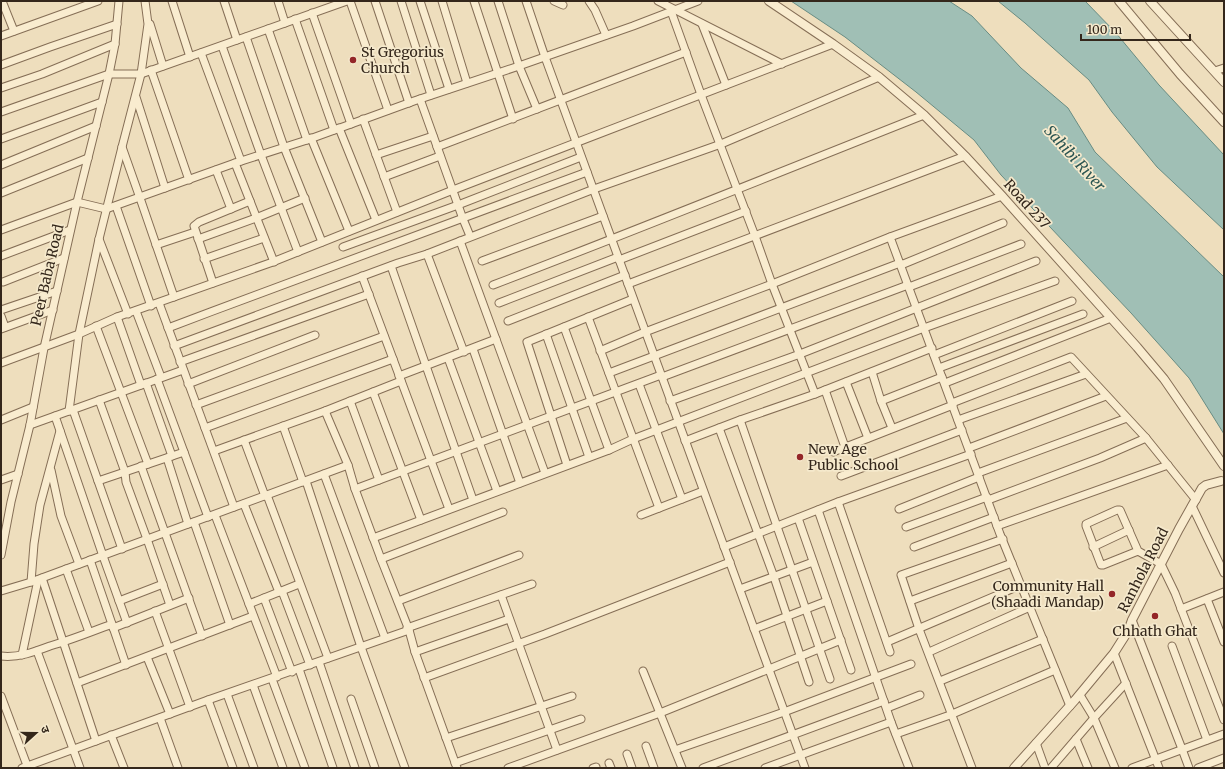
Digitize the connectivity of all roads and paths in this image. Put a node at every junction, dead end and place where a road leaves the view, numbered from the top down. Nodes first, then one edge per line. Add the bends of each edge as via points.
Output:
1 (2, 1) edge
2 (98, 1) edge
3 (119, 1) edge
4 (145, 1) edge
5 (172, 1) edge
6 (224, 1) edge
7 (278, 1) edge
8 (348, 1) edge
9 (375, 1) edge
10 (401, 1) edge
11 (420, 1) edge
12 (442, 1) edge
13 (474, 1) edge
14 (498, 1) edge
15 (526, 1) edge
16 (554, 1) edge
17 (589, 1) edge
18 (658, 1) edge
19 (698, 1) edge
20 (769, 1) edge
21 (1118, 1) edge
22 (1150, 1) edge
23 (563, 5) dead end
24 (673, 10) junction
25 (312, 13) junction
26 (147, 15) junction
27 (295, 20) junction
28 (285, 23) junction
29 (117, 24) junction
30 (702, 24) junction
31 (268, 29) junction
32 (14, 31) junction
33 (606, 35) junction
34 (1, 36) edge
35 (246, 37) junction
36 (237, 40) junction
37 (115, 44) junction
38 (833, 44) junction
39 (222, 46) junction
40 (686, 52) junction
41 (201, 53) junction
42 (190, 57) junction
43 (545, 57) junction
44 (782, 64) junction
45 (1, 65) edge
46 (163, 66) junction
47 (519, 66) junction
48 (1224, 68) edge
49 (151, 70) junction
50 (1215, 71) junction
51 (498, 73) junction
52 (109, 74) junction
53 (141, 74) junction
54 (879, 77) junction
55 (1224, 82) edge
56 (467, 83) junction
57 (726, 85) junction
58 (1, 88) edge
59 (449, 89) junction
60 (431, 95) junction
61 (701, 95) junction
62 (135, 97) junction
63 (420, 99) junction
64 (561, 100) junction
65 (102, 102) junction
66 (409, 103) junction
67 (537, 109) junction
68 (388, 110) junction
69 (1, 112) edge
70 (924, 115) junction
71 (513, 118) junction
72 (363, 120) junction
73 (1224, 122) edge
74 (351, 124) junction
75 (96, 126) junction
76 (336, 129) junction
77 (433, 136) junction
78 (1, 139) edge
79 (309, 139) junction
80 (576, 143) junction
81 (721, 144) junction
82 (122, 147) junction
83 (284, 147) junction
84 (437, 147) junction
85 (261, 155) junction
86 (376, 155) junction
87 (440, 156) junction
88 (965, 156) junction
89 (581, 157) junction
90 (88, 158) junction
91 (238, 162) junction
92 (1, 165) edge
93 (216, 170) junction
94 (587, 172) junction
95 (384, 177) junction
96 (189, 180) junction
97 (165, 188) junction
98 (594, 189) junction
99 (737, 189) junction
100 (452, 190) junction
101 (1, 193) edge
102 (1002, 196) junction
103 (140, 198) junction
104 (305, 198) junction
105 (250, 201) junction
106 (77, 202) junction
107 (458, 205) junction
108 (116, 206) junction
109 (281, 208) junction
110 (106, 209) junction
111 (231, 209) junction
112 (746, 211) junction
113 (397, 212) junction
114 (603, 216) junction
115 (256, 218) junction
116 (463, 219) junction
117 (376, 220) junction
118 (1003, 223) dead end
119 (1, 230) edge
120 (70, 230) junction
121 (349, 231) junction
122 (195, 232) junction
123 (470, 236) junction
124 (756, 236) junction
125 (890, 237) junction
126 (264, 238) junction
127 (99, 239) junction
128 (198, 239) junction
129 (612, 240) junction
130 (460, 241) junction
131 (322, 242) junction
132 (1021, 244) dead end
133 (156, 245) junction
134 (343, 247) dead end
135 (298, 252) junction
136 (427, 254) junction
137 (1, 256) edge
138 (64, 258) junction
139 (618, 258) junction
140 (204, 259) junction
141 (482, 260) dead end
142 (1036, 261) dead end
143 (274, 262) junction
144 (900, 264) junction
145 (391, 266) junction
146 (624, 275) junction
147 (362, 276) junction
148 (1054, 281) dead end
149 (3, 282) dead end
150 (213, 283) junction
151 (628, 284) junction
152 (772, 284) junction
153 (492, 285) dead end
154 (909, 286) junction
155 (57, 291) junction
156 (369, 294) junction
157 (174, 297) junction
158 (633, 299) junction
159 (1072, 301) dead end
160 (158, 303) junction
161 (499, 303) dead end
162 (151, 306) junction
163 (781, 307) junction
164 (917, 309) junction
165 (1, 310) edge
166 (53, 310) junction
167 (136, 311) junction
168 (128, 314) junction
169 (1083, 314) dead end
170 (1, 316) edge
171 (588, 317) junction
172 (117, 318) junction
173 (1111, 318) junction
174 (508, 321) dead end
175 (96, 326) junction
176 (564, 327) junction
177 (3, 328) edge
178 (168, 328) junction
179 (924, 328) junction
180 (790, 330) junction
181 (645, 332) junction
182 (79, 334) junction
183 (546, 334) junction
184 (315, 335) dead end
185 (384, 336) junction
186 (496, 339) junction
187 (174, 346) junction
188 (44, 348) junction
189 (472, 349) junction
190 (600, 350) junction
191 (933, 351) junction
192 (464, 352) junction
193 (800, 354) junction
194 (654, 355) junction
195 (448, 358) junction
196 (393, 359) junction
197 (1, 363) edge
198 (181, 366) junction
199 (426, 366) junction
200 (939, 368) junction
201 (609, 372) junction
202 (872, 372) junction
203 (807, 374) junction
204 (1086, 374) junction
205 (662, 376) junction
206 (159, 378) junction
207 (400, 379) junction
208 (944, 380) junction
209 (846, 382) junction
210 (144, 384) junction
211 (188, 384) junction
212 (639, 384) junction
213 (826, 390) junction
214 (373, 392) junction
215 (616, 392) junction
216 (120, 393) junction
217 (815, 394) junction
218 (1106, 396) junction
219 (99, 400) junction
220 (350, 401) junction
221 (670, 401) junction
222 (881, 401) junction
223 (591, 402) junction
224 (952, 404) junction
225 (196, 405) junction
226 (33, 408) junction
227 (572, 409) junction
228 (71, 410) junction
229 (325, 411) junction
230 (55, 416) junction
231 (551, 417) junction
232 (1127, 418) junction
233 (1, 420) edge
234 (740, 420) junction
235 (958, 420) junction
236 (678, 422) junction
237 (30, 425) junction
238 (282, 426) junction
239 (528, 426) junction
240 (205, 428) junction
241 (719, 428) junction
242 (892, 428) junction
243 (60, 430) junction
244 (962, 430) junction
245 (657, 431) junction
246 (503, 434) junction
247 (868, 438) junction
248 (1146, 438) junction
249 (634, 439) junction
250 (244, 440) junction
251 (685, 441) junction
252 (480, 443) junction
253 (845, 447) junction
254 (609, 450) junction
255 (214, 451) junction
256 (970, 451) junction
257 (184, 452) junction
258 (456, 452) junction
259 (833, 452) dead end
260 (169, 457) junction
261 (589, 457) junction
262 (431, 461) junction
263 (145, 465) junction
264 (567, 465) junction
265 (1168, 465) junction
266 (348, 466) junction
267 (1224, 466) edge
268 (51, 468) junction
269 (403, 471) junction
270 (125, 472) junction
271 (18, 474) junction
272 (324, 474) junction
273 (545, 474) junction
274 (979, 475) junction
275 (841, 476) dead end
276 (1223, 479) edge
277 (1, 480) edge
278 (379, 480) junction
279 (98, 481) junction
280 (304, 482) junction
281 (520, 483) junction
282 (356, 489) junction
283 (497, 491) junction
284 (704, 491) junction
285 (266, 496) junction
286 (682, 499) junction
287 (987, 499) junction
288 (473, 500) junction
289 (838, 502) junction
290 (1194, 503) junction
291 (244, 504) junction
292 (234, 507) junction
293 (659, 508) junction
294 (449, 509) junction
295 (899, 509) dead end
296 (818, 510) junction
297 (502, 512) dead end
298 (641, 515) dead end
299 (211, 516) junction
300 (994, 517) junction
301 (798, 518) junction
302 (421, 520) junction
303 (191, 523) junction
304 (776, 526) junction
305 (997, 526) junction
306 (906, 527) dead end
307 (1129, 530) junction
308 (165, 533) junction
309 (758, 534) junction
310 (373, 538) junction
311 (2, 539) edge
312 (147, 539) junction
313 (1003, 539) junction
314 (914, 546) dead end
315 (724, 547) junction
316 (1093, 547) junction
317 (122, 549) junction
318 (1138, 551) junction
319 (1, 555) edge
320 (519, 555) dead end
321 (102, 556) junction
322 (381, 559) junction
323 (90, 560) junction
324 (730, 562) junction
325 (813, 562) junction
326 (1012, 563) junction
327 (79, 564) junction
328 (1161, 564) junction
329 (66, 569) junction
330 (792, 570) junction
331 (1224, 572) edge
332 (774, 577) junction
333 (37, 580) junction
334 (163, 584) junction
335 (299, 584) junction
336 (532, 584) dead end
337 (1021, 585) junction
338 (740, 589) junction
339 (1, 591) edge
340 (280, 592) junction
341 (1224, 592) edge
342 (501, 595) junction
343 (189, 598) junction
344 (264, 598) junction
345 (1207, 599) junction
346 (119, 601) junction
347 (398, 601) junction
348 (827, 601) junction
349 (910, 601) junction
350 (249, 604) junction
351 (170, 605) junction
352 (1030, 607) junction
353 (806, 609) junction
354 (1181, 609) junction
355 (155, 611) junction
356 (253, 616) junction
357 (788, 616) junction
358 (509, 619) junction
359 (1132, 620) junction
360 (127, 622) junction
361 (230, 625) junction
362 (113, 626) junction
363 (408, 629) junction
364 (754, 629) junction
365 (919, 629) junction
366 (89, 632) junction
367 (202, 636) junction
368 (385, 638) junction
369 (1043, 639) junction
370 (841, 640) junction
371 (64, 642) junction
372 (887, 642) junction
373 (1224, 642) edge
374 (518, 644) junction
375 (1172, 646) dead end
376 (361, 647) junction
377 (169, 648) junction
378 (820, 649) junction
379 (37, 650) junction
380 (415, 652) junction
381 (890, 652) dead end
382 (929, 652) junction
383 (1114, 653) junction
384 (22, 655) junction
385 (1, 656) edge
386 (147, 657) junction
387 (801, 657) junction
388 (328, 658) junction
389 (319, 662) junction
390 (911, 664) dead end
391 (126, 665) junction
392 (310, 665) junction
393 (295, 670) junction
394 (769, 670) junction
395 (851, 670) dead end
396 (1055, 670) junction
397 (643, 671) dead end
398 (274, 678) junction
399 (424, 678) junction
400 (876, 678) junction
401 (830, 679) dead end
402 (940, 681) junction
403 (810, 682) dead end
404 (77, 684) junction
405 (1126, 684) junction
406 (253, 685) junction
407 (227, 694) junction
408 (920, 695) dead end
409 (1080, 695) junction
410 (1, 696) edge
411 (572, 696) dead end
412 (351, 699) dead end
413 (208, 700) junction
414 (885, 704) junction
415 (1070, 706) junction
416 (190, 707) junction
417 (540, 707) junction
418 (784, 712) junction
419 (660, 713) junction
420 (170, 714) junction
421 (952, 714) junction
422 (160, 718) junction
423 (1094, 718) junction
424 (581, 719) dead end
425 (1224, 720) edge
426 (892, 722) junction
427 (549, 730) junction
428 (896, 734) junction
429 (1224, 734) edge
430 (793, 735) junction
431 (112, 736) junction
432 (446, 738) junction
433 (1076, 739) junction
434 (1207, 740) junction
435 (96, 741) junction
436 (1036, 743) junction
437 (646, 746) dead end
438 (73, 749) junction
439 (1182, 749) junction
440 (556, 750) junction
441 (675, 750) junction
442 (627, 754) dead end
443 (800, 755) junction
444 (1224, 758) edge
445 (1156, 760) junction
446 (456, 766) edge
447 (26, 767) edge
448 (80, 768) edge
449 (124, 768) edge
450 (178, 768) edge
451 (233, 768) edge
452 (254, 768) edge
453 (283, 768) edge
454 (305, 768) edge
455 (333, 768) edge
456 (355, 768) edge
457 (375, 768) edge
458 (405, 768) edge
459 (508, 768) edge
460 (632, 768) edge
461 (654, 768) edge
462 (682, 768) edge
463 (703, 768) edge
464 (765, 768) edge
465 (805, 768) edge
466 (909, 768) edge
467 (972, 768) edge
468 (1014, 768) edge
469 (1045, 768) edge
470 (1051, 768) edge
471 (1088, 768) edge
472 (1116, 768) edge
473 (1132, 768) edge
474 (1159, 768) edge
475 (1189, 768) edge
476 (1198, 768) edge

1 - 32 street
2 - 32 street
3 - 29 street, Peer Baba Road
4 - 26 street
5 - 42 street
6 - 36 street
7 - 28 street
8 - 25 street
8 - 68 street
9 - 66 street
10 - 60 street
11 - 59 street
12 - 56 street
13 - 51 street
14 - 47 street
15 - 43 street
16 - 23 street
17 - 33 street
18 - 24 street
19 - 24 street
20 - 38 street, Road 237
21 - 73 street
22 - 50 street
24 - 30 street
24 - 33 street
24 - 40 street
25 - 27 street
25 - 74 street
26 - 46 street
26 - 53 street
27 - 28 street
27 - 76 street
28 - 31 street
29 - 37 street, Peer Baba Road
29 - 45 street
30 - 44 street
30 - 57 street
31 - 35 street
31 - 79 street
32 - 34 street
33 - 43 street
35 - 36 street
35 - 83 street
36 - 39 street
37 - 52 street, Peer Baba Road
37 - 58 street
38 - 44 street
38 - 54 street, Road 237
39 - 41 street
39 - 85 street
40 - 61 street
40 - 64 street
41 - 42 street
41 - 91 street
42 - 46 street
43 - 47 street
43 - 64 street
44 - 57 street
46 - 49 street
47 - 51 street
47 - 67 street
48 - 50 street
49 - 53 street
49 - 96 street
50 - 55 street
51 - 56 street
51 - 71 street
52 - 53 street
52 - 65 street, Peer Baba Road
52 - 69 street
53 - 62 street
54 - 70 street, Road 237
54 - 81 street
56 - 59 street
57 - 61 street
59 - 60 street
60 - 63 street
61 - 80 street
61 - 81 street
62 - 82 street
62 - 97 street
63 - 66 street
63 - 77 street
64 - 67 street
64 - 80 street
65 - 75 street, Peer Baba Road
65 - 78 street
66 - 68 street
67 - 71 street
68 - 72 street
70 - 88 street, Road 237
70 - 99 street
71 - 84 street
72 - 74 street
72 - 86 street
74 - 76 street
75 - 90 street, Peer Baba Road
75 - 92 street
76 - 79 street
76 - 117 street
77 - 84 street
77 - 86 street
79 - 83 street
79 - 121 street
80 - 89 street
80 - 100 street
81 - 98 street
81 - 99 street
82 - 103 street
82 - 110 street
83 - 85 street
83 - 104 street
84 - 87 street
85 - 91 street
85 - 109 street
86 - 95 street
87 - 95 street
87 - 100 street
88 - 102 street, Road 237
88 - 124 street
89 - 94 street
89 - 107 street
90 - 101 street
90 - 106 street, Peer Baba Road
91 - 93 street
91 - 105 street
93 - 96 street
93 - 111 street
94 - 98 street
94 - 116 street
95 - 113 street
96 - 97 street
97 - 103 street
98 - 114 street
98 - 123 street
99 - 112 street
99 - 129 street
100 - 107 street
100 - 113 street
102 - 125 street
102 - 173 street, Road 237
103 - 108 street
103 - 133 street
104 - 109 street
104 - 131 street
105 - 111 street
105 - 115 street
106 - 110 street
106 - 119 street
106 - 120 street, Peer Baba Road
107 - 116 street
107 - 134 street
108 - 110 street
108 - 162 street
109 - 115 street
109 - 135 street
110 - 127 street
111 - 122 street via 195,224
112 - 124 street
112 - 139 street
113 - 117 street
114 - 129 street
114 - 141 street
115 - 126 street
115 - 128 street
116 - 123 street
116 - 178 street
117 - 121 street
118 - 144 street
120 - 137 street
120 - 138 street, Peer Baba Road
121 - 131 street
122 - 128 street
122 - 133 street
123 - 130 street
124 - 151 street
124 - 152 street
125 - 144 street
125 - 152 street
126 - 140 street
126 - 143 street
127 - 168 street
127 - 182 street
128 - 140 street
129 - 139 street
129 - 153 street
130 - 136 street
130 - 186 street
131 - 135 street
132 - 154 street
133 - 157 street
135 - 143 street
136 - 145 street
136 - 192 street
138 - 149 street
138 - 155 street, Peer Baba Road
139 - 146 street
139 - 161 street
140 - 150 street
142 - 164 street
143 - 150 street
144 - 154 street
144 - 163 street
145 - 147 street
145 - 199 street
146 - 151 street
146 - 174 street
147 - 156 street
147 - 187 street
148 - 179 street
150 - 157 street
151 - 158 street
152 - 163 street
152 - 181 street
154 - 164 street
154 - 180 street
155 - 165 street
155 - 166 street, Peer Baba Road
156 - 185 street
156 - 198 street
157 - 160 street
158 - 171 street
158 - 181 street
159 - 191 street
160 - 162 street
160 - 178 street
162 - 167 street
163 - 180 street
163 - 194 street
164 - 179 street
164 - 193 street
166 - 177 street
166 - 188 street, Peer Baba Road
167 - 168 street
167 - 206 street
168 - 172 street
169 - 200 street
170 - 177 street
171 - 176 street
171 - 190 street
172 - 175 street
172 - 210 street
173 - 208 street
173 - 267 street, Road 237 via 1164,379
175 - 182 street
175 - 216 street
176 - 183 street
176 - 223 street
178 - 187 street
179 - 191 street
179 - 203 street
180 - 193 street
180 - 205 street
181 - 190 street
181 - 194 street
182 - 188 street
182 - 228 street
183 - 227 street
183 - 231 street via 527,342
184 - 211 street
185 - 196 street
185 - 225 street
186 - 189 street
186 - 239 street
187 - 198 street
188 - 197 street
188 - 226 street, Peer Baba Road
189 - 192 street
189 - 246 street
190 - 201 street
191 - 200 street
191 - 202 street
192 - 195 street
193 - 203 street
193 - 221 street
194 - 201 street
194 - 205 street
195 - 199 street
195 - 252 street
196 - 207 street
196 - 240 street
198 - 206 street
198 - 211 street
199 - 207 street
199 - 258 street
200 - 208 street
201 - 215 street
202 - 209 street
202 - 222 street
203 - 217 street
203 - 236 street
204 - 218 street
204 - 224 street via 1071,357
204 - 235 street
205 - 212 street
205 - 221 street
206 - 210 street
206 - 257 street
207 - 214 street
207 - 262 street
208 - 222 street
208 - 224 street
209 - 213 street
209 - 247 street
210 - 216 street
210 - 260 street
211 - 225 street
212 - 215 street
212 - 245 street
213 - 217 street
213 - 253 street
214 - 220 street
214 - 269 street
215 - 223 street
215 - 249 street
216 - 219 street
216 - 263 street
217 - 234 street
218 - 232 street
218 - 256 street
219 - 228 street
219 - 270 street
220 - 229 street
220 - 278 street
221 - 236 street
222 - 242 street
223 - 227 street
223 - 254 street
224 - 235 street
224 - 242 street
225 - 240 street
226 - 233 street
226 - 237 street, Peer Baba Road
227 - 231 street
227 - 261 street
228 - 230 street
228 - 279 street
229 - 238 street
229 - 266 street
230 - 237 street
230 - 243 street
231 - 239 street
231 - 264 street
232 - 248 street
232 - 274 street
234 - 241 street
234 - 304 street
235 - 244 street
236 - 245 street
236 - 251 street
237 - 271 street, Peer Baba Road
238 - 250 street
238 - 280 street
239 - 246 street
239 - 273 street
240 - 255 street
241 - 251 street
241 - 309 street
242 - 247 street
243 - 268 street
243 - 321 street
244 - 256 street
244 - 275 street
245 - 249 street
245 - 286 street
246 - 252 street
246 - 281 street
247 - 253 street
248 - 265 street
248 - 287 street via 1100,458
249 - 254 street
249 - 293 street
250 - 255 street
250 - 285 street
251 - 284 street
252 - 258 street
252 - 283 street
253 - 259 street
254 - 261 street
255 - 292 street
256 - 274 street
256 - 289 street
257 - 260 street
257 - 299 street
258 - 262 street
258 - 288 street
260 - 263 street
260 - 303 street
261 - 264 street
262 - 269 street
262 - 294 street
263 - 270 street
263 - 308 street
264 - 273 street
265 - 290 street
265 - 305 street
266 - 272 street
266 - 282 street
268 - 327 street via 61,516
268 - 333 street via 40,505 34,544
269 - 278 street
269 - 302 street
270 - 279 street
270 - 312 street via 126,482
271 - 277 street
271 - 311 street, Peer Baba Road
272 - 280 street
272 - 368 street
273 - 281 street
274 - 287 street
274 - 295 street
276 - 290 street, Ranhola Road via 1202,488
278 - 282 street
279 - 317 street
280 - 285 street
280 - 376 street
281 - 283 street
282 - 310 street
283 - 288 street
284 - 286 street
284 - 315 street
285 - 291 street
285 - 335 street
286 - 293 street
287 - 300 street
287 - 306 street
288 - 294 street
289 - 296 street
289 - 372 street
290 - 328 street, Ranhola Road
290 - 331 street
291 - 292 street
291 - 340 street
292 - 299 street
293 - 298 street
294 - 302 street
296 - 301 street
296 - 400 street
297 - 322 street
299 - 303 street
299 - 350 street
300 - 305 street
300 - 314 street
301 - 304 street
301 - 325 street
302 - 310 street
303 - 308 street
303 - 361 street
304 - 309 street
304 - 330 street
305 - 313 street
307 - 316 street
307 - 316 street via 1120,510 1088,522 1086,526
307 - 318 street
308 - 312 street
308 - 343 street
309 - 315 street
309 - 332 street
310 - 322 street
311 - 319 street, Peer Baba Road
312 - 317 street
312 - 334 street
313 - 326 street
313 - 349 street via 901,575
315 - 324 street
316 - 318 street via 1103,566
317 - 321 street
318 - 328 street
320 - 347 street
321 - 323 street
321 - 346 street
322 - 347 street
323 - 327 street
323 - 362 street
324 - 338 street
324 - 374 street
325 - 330 street
325 - 348 street
326 - 337 street
326 - 349 street
327 - 329 street
328 - 354 street
328 - 359 street, Ranhola Road
329 - 333 street
329 - 366 street
330 - 332 street
330 - 353 street
332 - 338 street
332 - 357 street
333 - 339 street
333 - 371 street
333 - 384 street
334 - 346 street
334 - 351 street
335 - 340 street
335 - 388 street
336 - 342 street
337 - 352 street
337 - 365 street
338 - 364 street
340 - 344 street
340 - 392 street
341 - 345 street
342 - 358 street
342 - 363 street
343 - 351 street
343 - 367 street
344 - 350 street
344 - 393 street
345 - 354 street
345 - 373 street
346 - 360 street
347 - 363 street
348 - 353 street
348 - 370 street
349 - 365 street
350 - 356 street
351 - 355 street
352 - 369 street
352 - 382 street
353 - 357 street
353 - 378 street
354 - 425 street
355 - 360 street
355 - 377 street
356 - 361 street
356 - 398 street
357 - 364 street
357 - 387 street
358 - 374 street
358 - 380 street
359 - 383 street, Ranhola Road
359 - 439 street
360 - 362 street
361 - 367 street
362 - 366 street
362 - 391 street
363 - 368 street
363 - 380 street
364 - 394 street
365 - 372 street
365 - 382 street
366 - 371 street
367 - 377 street
368 - 376 street
369 - 396 street
369 - 402 street
370 - 378 street
370 - 395 street
371 - 379 street
371 - 404 street
372 - 381 street
374 - 399 street
374 - 417 street
375 - 434 street
376 - 388 street
376 - 458 street
377 - 386 street
377 - 416 street
378 - 387 street
378 - 401 street
379 - 384 street
379 - 438 street
380 - 399 street
382 - 402 street
383 - 405 street
383 - 409 street, Ranhola Road
384 - 385 street
386 - 391 street
386 - 420 street
387 - 394 street
387 - 403 street
388 - 389 street
389 - 392 street
389 - 456 street
390 - 400 street
391 - 404 street
392 - 393 street
393 - 398 street
393 - 455 street
394 - 418 street
394 - 419 street
396 - 415 street
396 - 421 street
397 - 419 street
398 - 406 street
398 - 454 street
399 - 432 street
400 - 414 street
400 - 418 street
402 - 421 street
404 - 435 street
405 - 423 street
405 - 445 street
406 - 407 street
406 - 453 street
407 - 413 street
407 - 452 street
408 - 414 street
409 - 415 street, Ranhola Road
409 - 423 street
410 - 447 street
411 - 417 street
412 - 457 street
413 - 416 street
413 - 451 street
414 - 426 street
414 - 430 street
415 - 436 street, Ranhola Road
416 - 420 street
417 - 427 street
417 - 432 street
418 - 430 street
418 - 441 street
419 - 440 street
419 - 441 street
420 - 422 street
421 - 428 street
421 - 467 street
422 - 431 street
422 - 450 street
423 - 433 street
423 - 472 street
424 - 427 street
426 - 428 street
426 - 443 street
427 - 440 street
427 - 446 street
428 - 466 street
429 - 434 street
430 - 443 street
430 - 463 street
431 - 435 street
431 - 449 street
432 - 446 street
433 - 470 street
433 - 471 street
434 - 439 street
435 - 438 street
436 - 468 street, Ranhola Road
436 - 469 street
437 - 461 street
438 - 447 street
438 - 448 street
439 - 445 street
439 - 475 street
440 - 459 street
441 - 462 street
442 - 460 street
443 - 464 street
443 - 465 street
444 - 476 street
445 - 473 street
445 - 474 street

